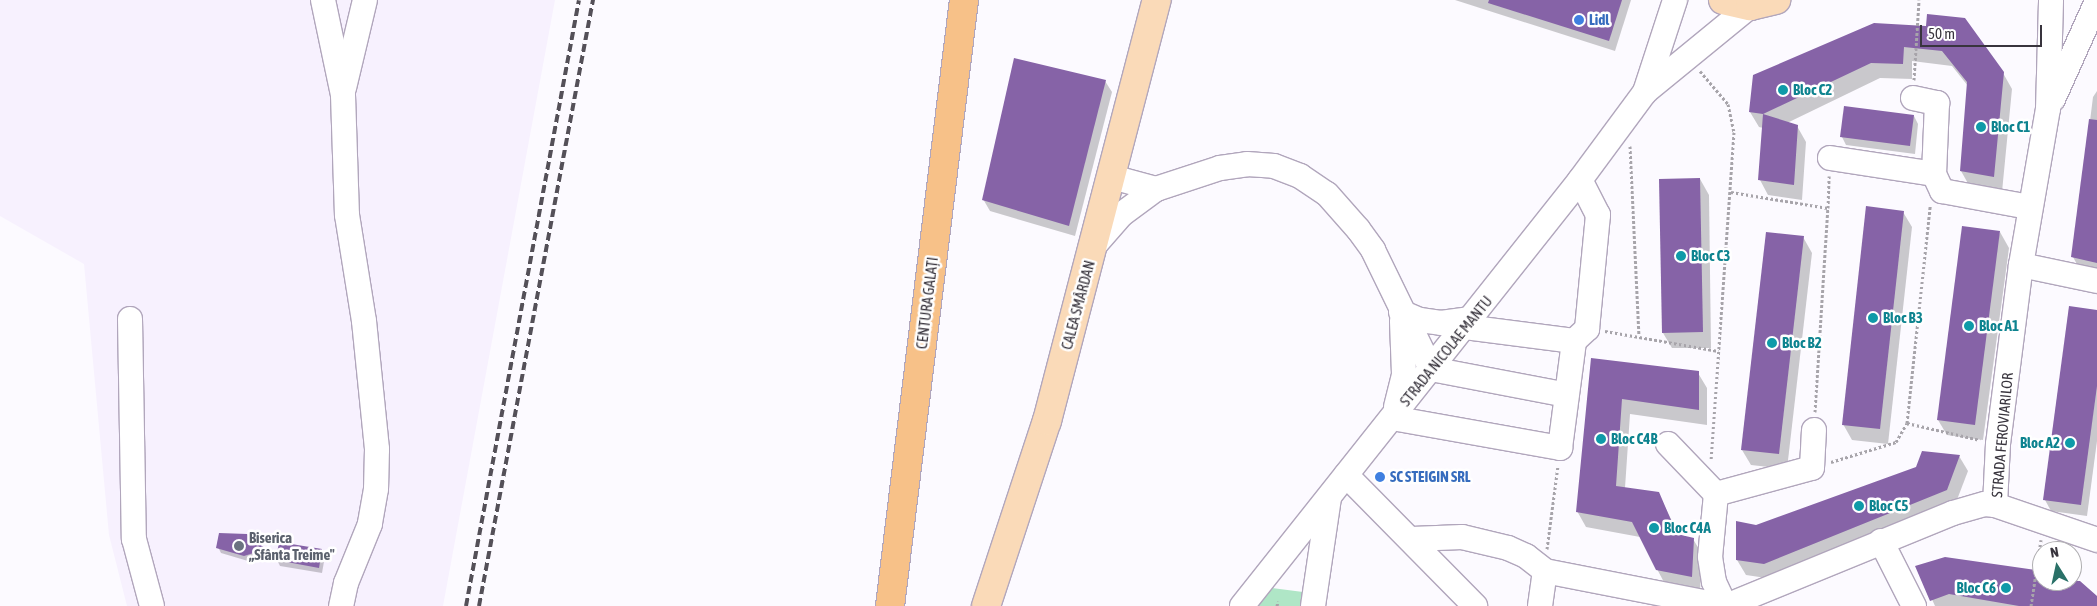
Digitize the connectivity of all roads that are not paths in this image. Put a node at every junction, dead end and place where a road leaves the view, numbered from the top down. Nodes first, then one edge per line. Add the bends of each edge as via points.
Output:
1 (323, 0) edge
2 (365, 0) edge
3 (964, 0) edge
4 (1157, 0) edge
5 (1675, 0) edge
6 (1723, 0) edge
7 (2050, 0) edge
8 (2097, 1) edge
9 (1763, 3) edge
10 (1645, 92) junction
11 (343, 95) junction
12 (1913, 98) road end
13 (2048, 110) junction
14 (1830, 158) road end
15 (1934, 174) junction
16 (1112, 177) junction
17 (1580, 180) junction
18 (1156, 189) junction
19 (2029, 207) junction
20 (1093, 248) junction
21 (2021, 264) junction
22 (2097, 281) edge
23 (1401, 312) junction
24 (130, 319) dead end
25 (1468, 323) junction
26 (1581, 335) junction
27 (1432, 369) junction
28 (1567, 395) junction
29 (1392, 418) junction
30 (1814, 430) road end
31 (1668, 444) dead end
32 (1346, 475) junction
33 (1713, 490) junction
34 (1330, 496) junction
35 (1995, 505) junction
36 (1412, 539) junction
37 (2097, 540) edge
38 (1880, 541) junction
39 (1545, 571) junction
40 (152, 606) edge
41 (341, 606) edge
42 (890, 606) edge
43 (986, 606) edge
44 (1242, 606) edge
45 (1313, 606) edge
46 (1475, 606) edge
47 (1540, 606) edge
48 (1725, 606) edge
49 (1914, 606) edge

1 - 11 street
2 - 11 street
3 - 42 highway, CENTURA GALAȚI
4 - 16 main road, CALEA SMÂRDAN
5 - 10 street, STRADA NICOLAE MANTU
6 - 9 main road
7 - 13 street, STRADA FEROVIARILOR
8 - 13 street, STRADA FEROVIARILOR
9 - 10 street, STRADA NICOLAE MANTU
10 - 17 street, STRADA NICOLAE MANTU
11 - 41 street via 347,215 374,400 377,469 370,524 346,583
12 - 15 street via 1936,103
13 - 19 street, STRADA FEROVIARILOR
14 - 15 street
15 - 19 street via 1942,192
16 - 18 street
16 - 20 main road, CALEA SMÂRDAN
17 - 25 street, STRADA NICOLAE MANTU
17 - 26 street via 1598,215
18 - 20 street via 1122,214
18 - 23 street via 1220,168 1247,164 1274,166 1300,176 1327,194 1358,229 1373,250
19 - 21 street, STRADA FEROVIARILOR
20 - 43 main road, CALEA SMÂRDAN via 1047,421
21 - 22 street
21 - 35 street, STRADA FEROVIARILOR via 1998,444
23 - 25 street via 1420,320
23 - 27 street
23 - 29 street via 1404,374
24 - 40 street via 134,539
25 - 26 street
25 - 27 street, STRADA NICOLAE MANTU
26 - 28 street
27 - 28 street
27 - 29 street, STRADA NICOLAE MANTU
28 - 29 street via 1560,448
29 - 32 street, STRADA NICOLAE MANTU
30 - 33 street via 1812,468
31 - 33 street
32 - 34 street, STRADA NICOLAE MANTU
32 - 36 street
33 - 48 street via 1710,557 1714,582
34 - 44 street, STRADA NICOLAE MANTU
34 - 45 street
35 - 37 street
35 - 38 street, STRADA FEROVIARILOR via 1972,507
36 - 39 street via 1462,538 1508,548 1526,556
36 - 46 street
38 - 48 street, STRADA FEROVIARILOR
38 - 49 street
39 - 47 street
39 - 48 street

